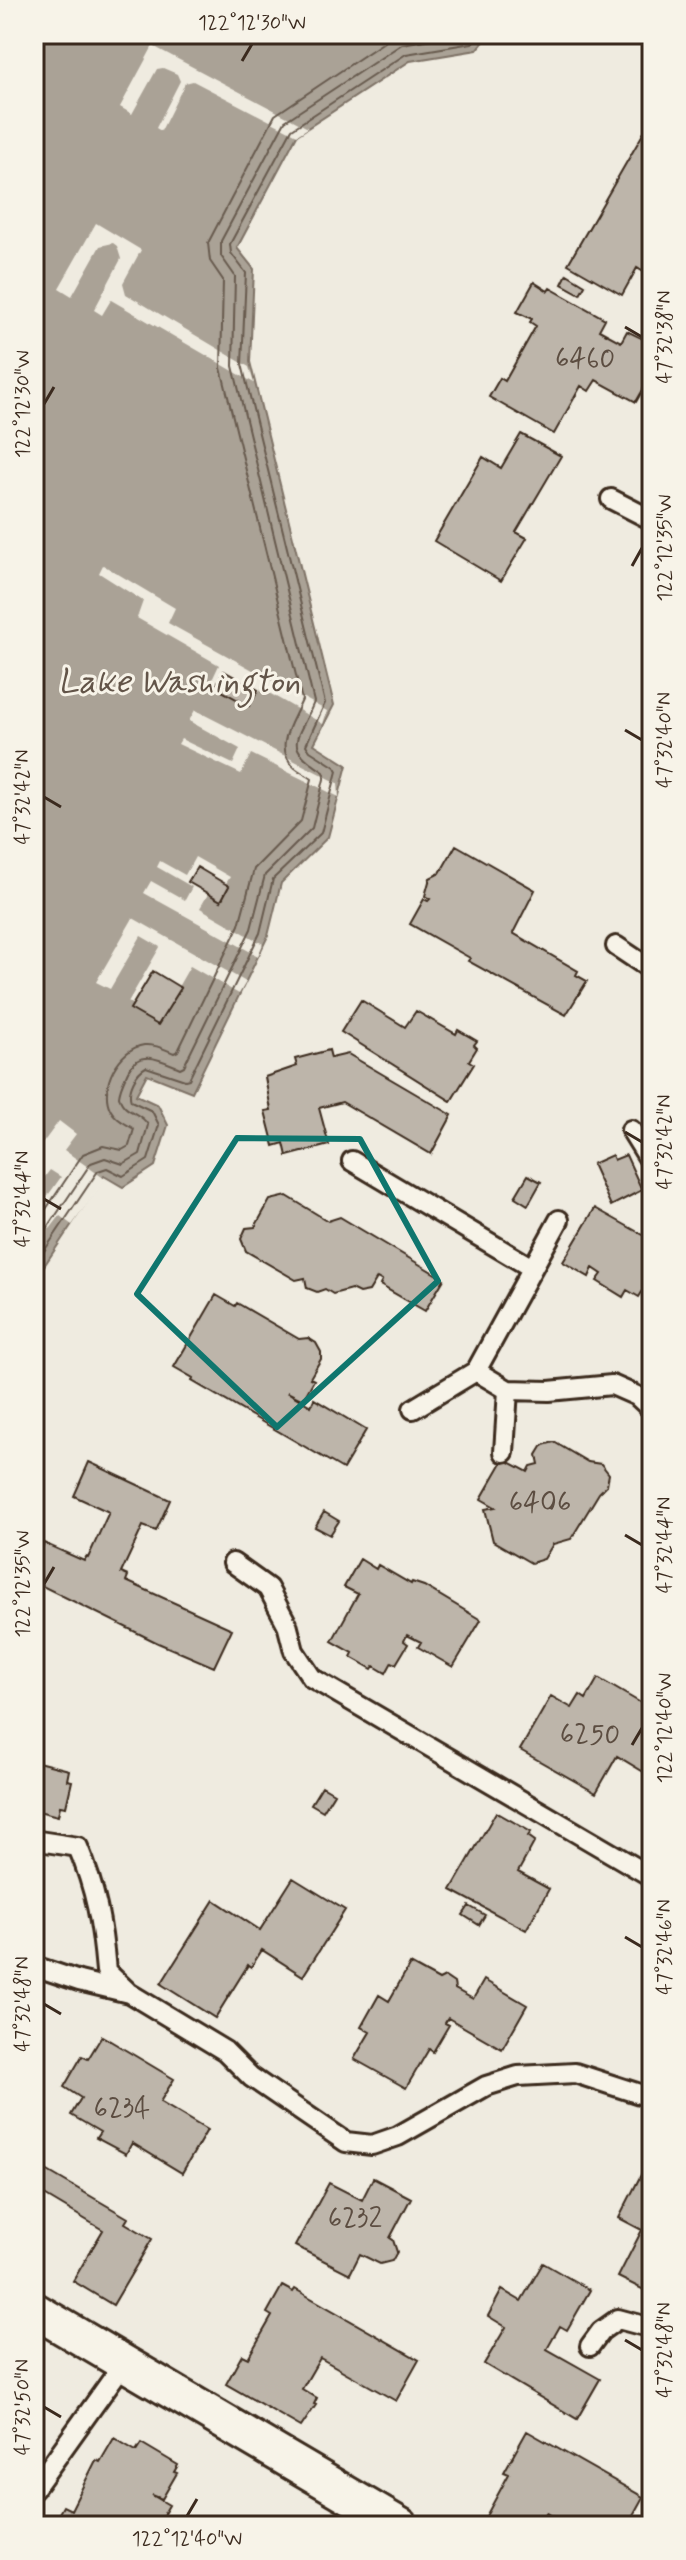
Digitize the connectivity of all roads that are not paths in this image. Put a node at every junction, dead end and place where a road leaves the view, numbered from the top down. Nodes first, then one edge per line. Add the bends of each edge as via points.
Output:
1 (611, 499) dead end
2 (652, 520) edge
3 (616, 946) dead end
4 (652, 970) edge
5 (631, 1130) dead end
6 (352, 1161) dead end
7 (652, 1164) edge
8 (559, 1220) dead end
9 (532, 1268) junction
10 (476, 1371) junction
11 (508, 1390) junction
12 (413, 1409) dead end
13 (652, 1410) edge
14 (504, 1452) dead end
15 (233, 1563) dead end
16 (39, 1841) dead end
17 (652, 1877) edge
18 (34, 1966) edge
19 (129, 1993) junction
20 (652, 2098) edge
21 (34, 2310) edge
22 (652, 2331) edge
23 (590, 2346) dead end
24 (124, 2363) junction
25 (34, 2489) edge
26 (401, 2526) edge

1 - 2 lane
3 - 4 lane
5 - 7 lane
6 - 9 lane
8 - 9 lane
9 - 10 lane
10 - 11 lane
10 - 12 lane
11 - 13 lane via 612,1385
11 - 14 lane
15 - 17 lane via 268,1588 294,1651 312,1678
16 - 19 lane via 78,1847 93,1882 106,1971
18 - 19 lane
19 - 20 lane via 225,2051 251,2077 346,2142 372,2145 398,2136 486,2086 518,2076 575,2073
21 - 24 street
22 - 23 lane via 618,2319
24 - 25 lane
24 - 26 street

